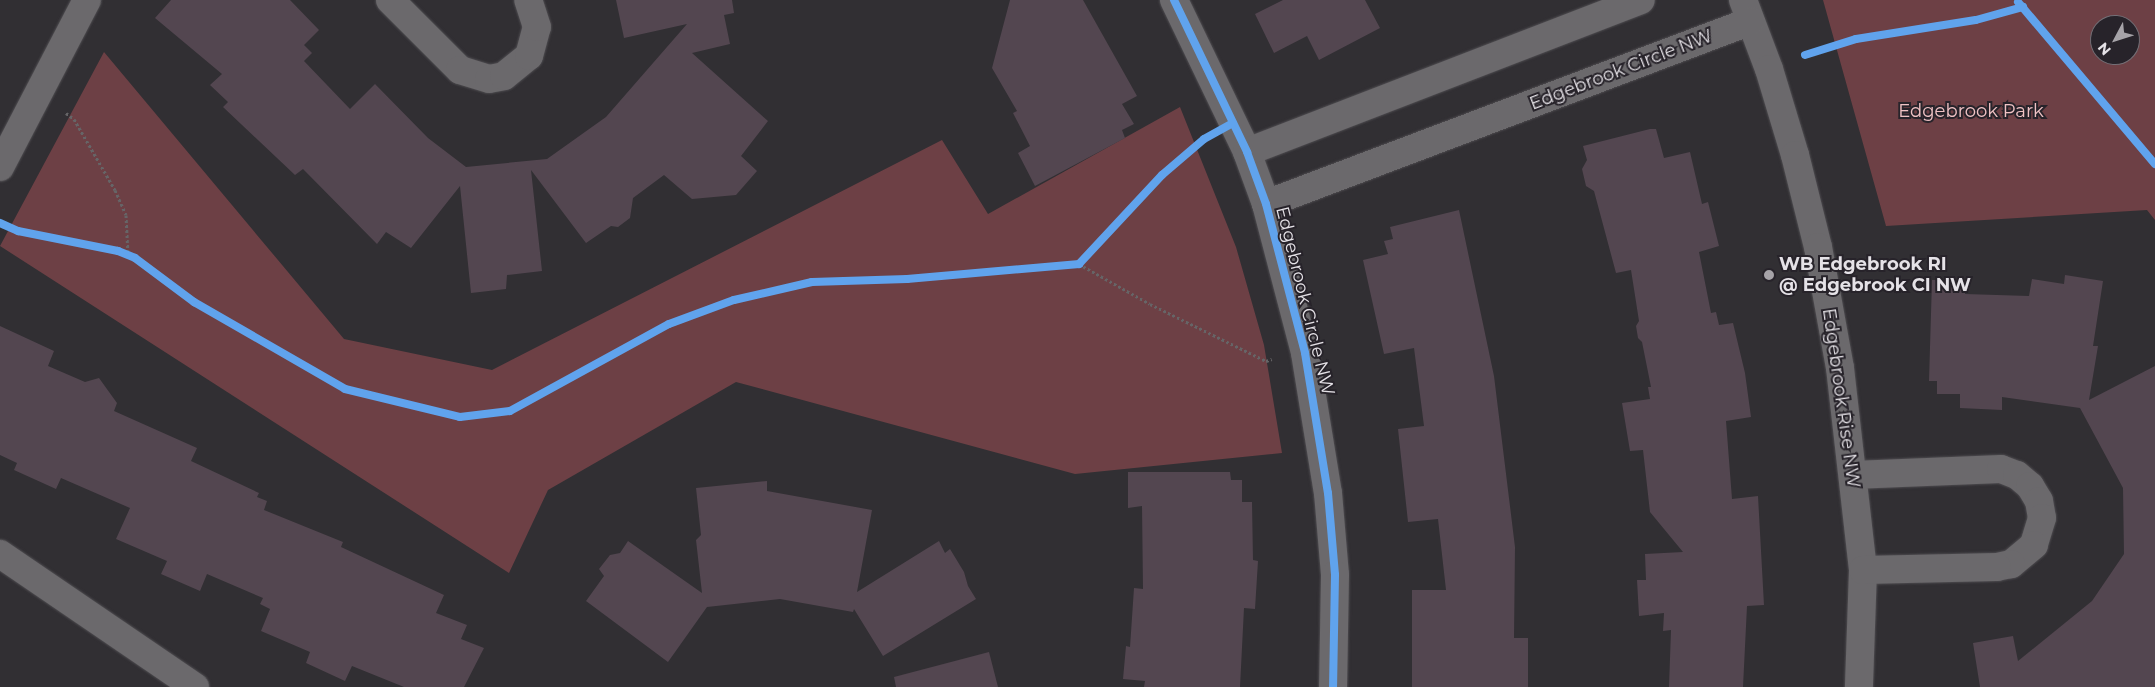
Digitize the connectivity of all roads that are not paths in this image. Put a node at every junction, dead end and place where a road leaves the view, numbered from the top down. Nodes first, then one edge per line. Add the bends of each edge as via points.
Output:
1 (87, 0) edge
2 (390, 0) edge
3 (528, 0) edge
4 (1174, 0) edge
5 (1641, 0) edge
6 (1747, 10) edge
7 (1247, 152) junction
8 (0, 167) edge
9 (1266, 204) junction
10 (1853, 475) junction
11 (0, 554) edge
12 (1863, 570) junction
13 (195, 687) edge
14 (1333, 687) edge
15 (1859, 687) edge

1 - 8 street
2 - 3 street via 460,70 489,79 504,76 529,56 537,27
4 - 7 street, Edgebrook Circle NW
5 - 7 street
6 - 9 street, Edgebrook Circle NW
6 - 10 street, Edgebrook Rise NW via 1796,155 1818,247 1840,368
7 - 9 street, Edgebrook Circle NW
9 - 14 street, Edgebrook Circle NW via 1305,353 1328,493 1335,575
10 - 12 street, Edgebrook Rise NW
10 - 12 street via 2001,469 2017,475 2030,486 2039,501 2042,518 2034,545 2011,564
11 - 13 street
12 - 15 street, Edgebrook Rise NW

